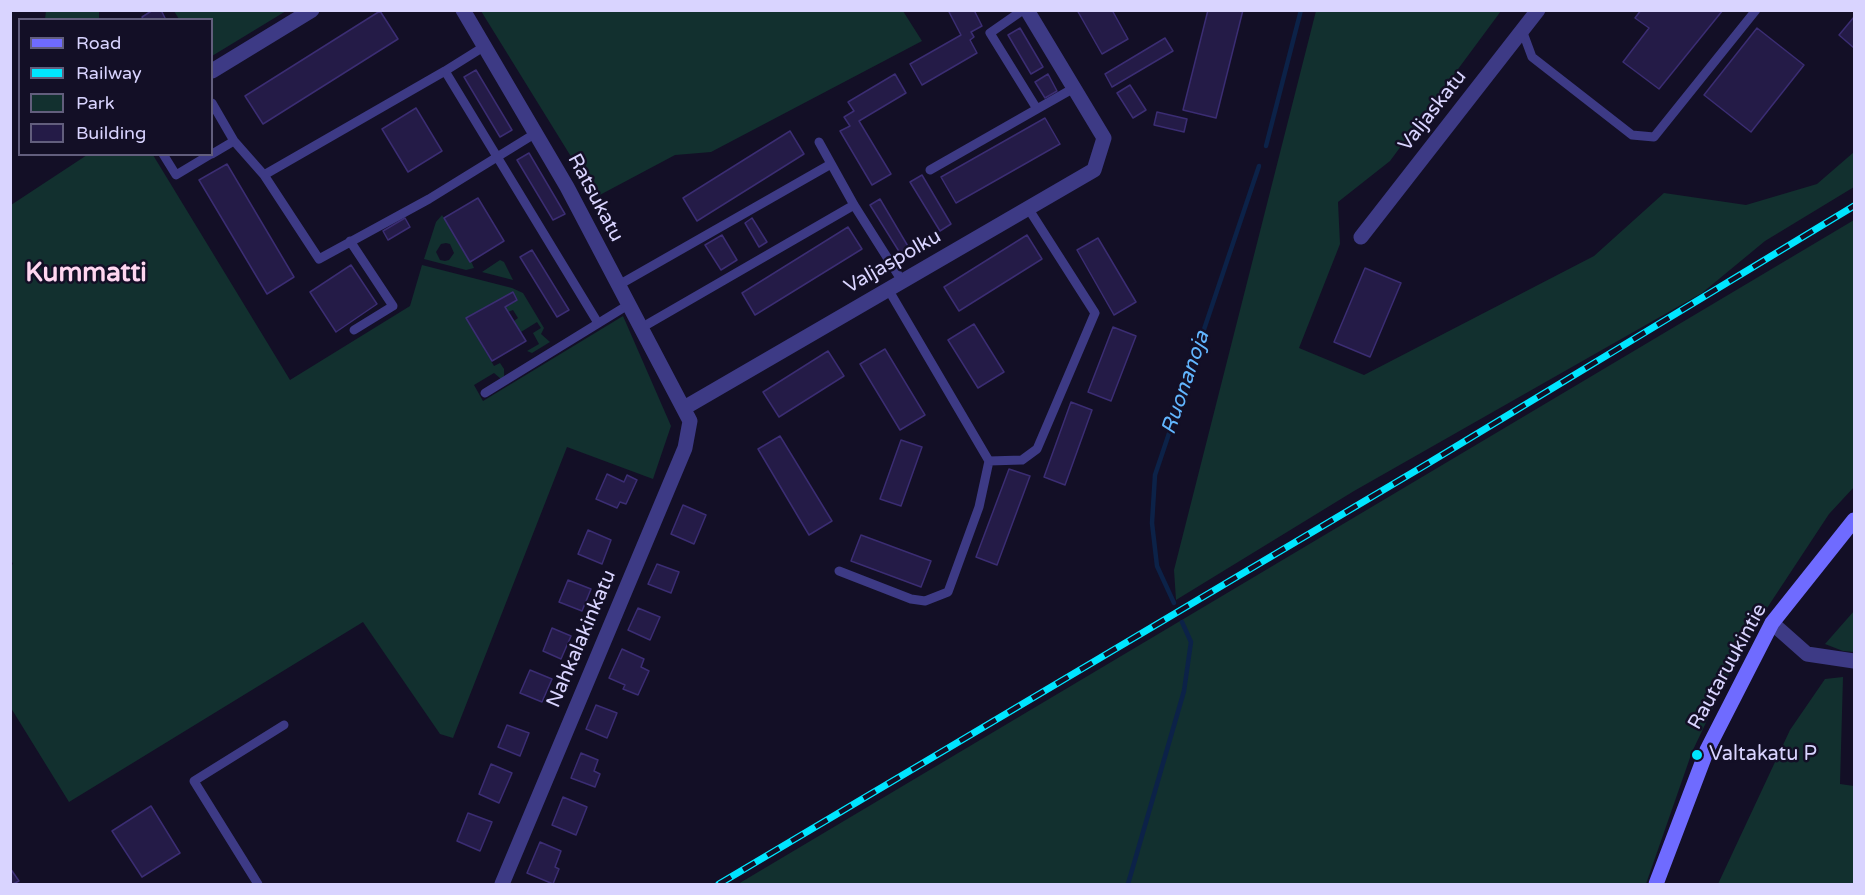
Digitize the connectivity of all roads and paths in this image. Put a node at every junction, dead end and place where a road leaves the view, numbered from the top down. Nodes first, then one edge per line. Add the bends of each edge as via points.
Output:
1 (312, 10) edge
2 (463, 10) edge
3 (1023, 10) edge
4 (1027, 10) edge
5 (1538, 10) edge
6 (1756, 10) edge
7 (1522, 30) junction
8 (485, 46) junction
9 (213, 70) edge
10 (445, 71) junction
11 (1074, 88) junction
12 (213, 105) edge
13 (1037, 109) junction
14 (536, 134) junction
15 (234, 141) junction
16 (819, 142) dead end
17 (213, 153) edge
18 (164, 156) edge
19 (208, 156) edge
20 (498, 159) junction
21 (831, 164) junction
22 (930, 170) dead end
23 (264, 175) junction
24 (854, 205) junction
25 (1028, 208) junction
26 (1361, 237) dead end
27 (350, 241) junction
28 (903, 281) junction
29 (617, 286) junction
30 (888, 289) junction
31 (628, 305) junction
32 (598, 323) junction
33 (641, 328) junction
34 (354, 330) dead end
35 (485, 393) dead end
36 (684, 408) junction
37 (989, 461) junction
38 (1854, 520) edge
39 (839, 571) dead end
40 (1772, 623) junction
41 (1854, 661) edge
42 (284, 725) dead end
43 (258, 885) edge
44 (502, 885) edge
45 (1656, 885) edge

1 - 9 street
2 - 8 street, Ratsukatu
3 - 13 lane via 990,33
4 - 11 street
5 - 7 street, Valjaskatu
6 - 7 lane via 1654,137 1632,135 1532,57
7 - 26 street, Valjaskatu
8 - 10 lane
8 - 14 street, Ratsukatu
10 - 20 lane
10 - 23 lane
11 - 13 lane
11 - 25 street, Valjaspolku via 1104,138 1094,170
12 - 15 lane
13 - 22 lane
14 - 20 lane
14 - 29 street, Ratsukatu
15 - 17 lane
15 - 23 lane
16 - 21 lane
18 - 19 lane via 176,175
20 - 27 lane
20 - 32 lane
21 - 24 lane
21 - 29 lane
23 - 27 lane via 319,259
24 - 28 lane
24 - 33 lane
25 - 28 street, Valjaspolku
25 - 37 lane via 1095,313 1037,449 1023,460
27 - 34 lane via 393,306
28 - 30 street, Valjaspolku
29 - 31 street, Ratsukatu
30 - 36 street, Valjaspolku
30 - 37 lane
31 - 32 lane
31 - 33 street, Ratsukatu
32 - 35 lane
33 - 36 street, Ratsukatu
36 - 44 street, Nahkalakinkatu via 690,421 685,448
37 - 39 lane via 979,507 948,592 925,601 911,600
38 - 40 main road, Rautaruukintie
40 - 41 street via 1807,654
40 - 45 main road, Rautaruukintie via 1707,750
42 - 43 lane via 194,781

